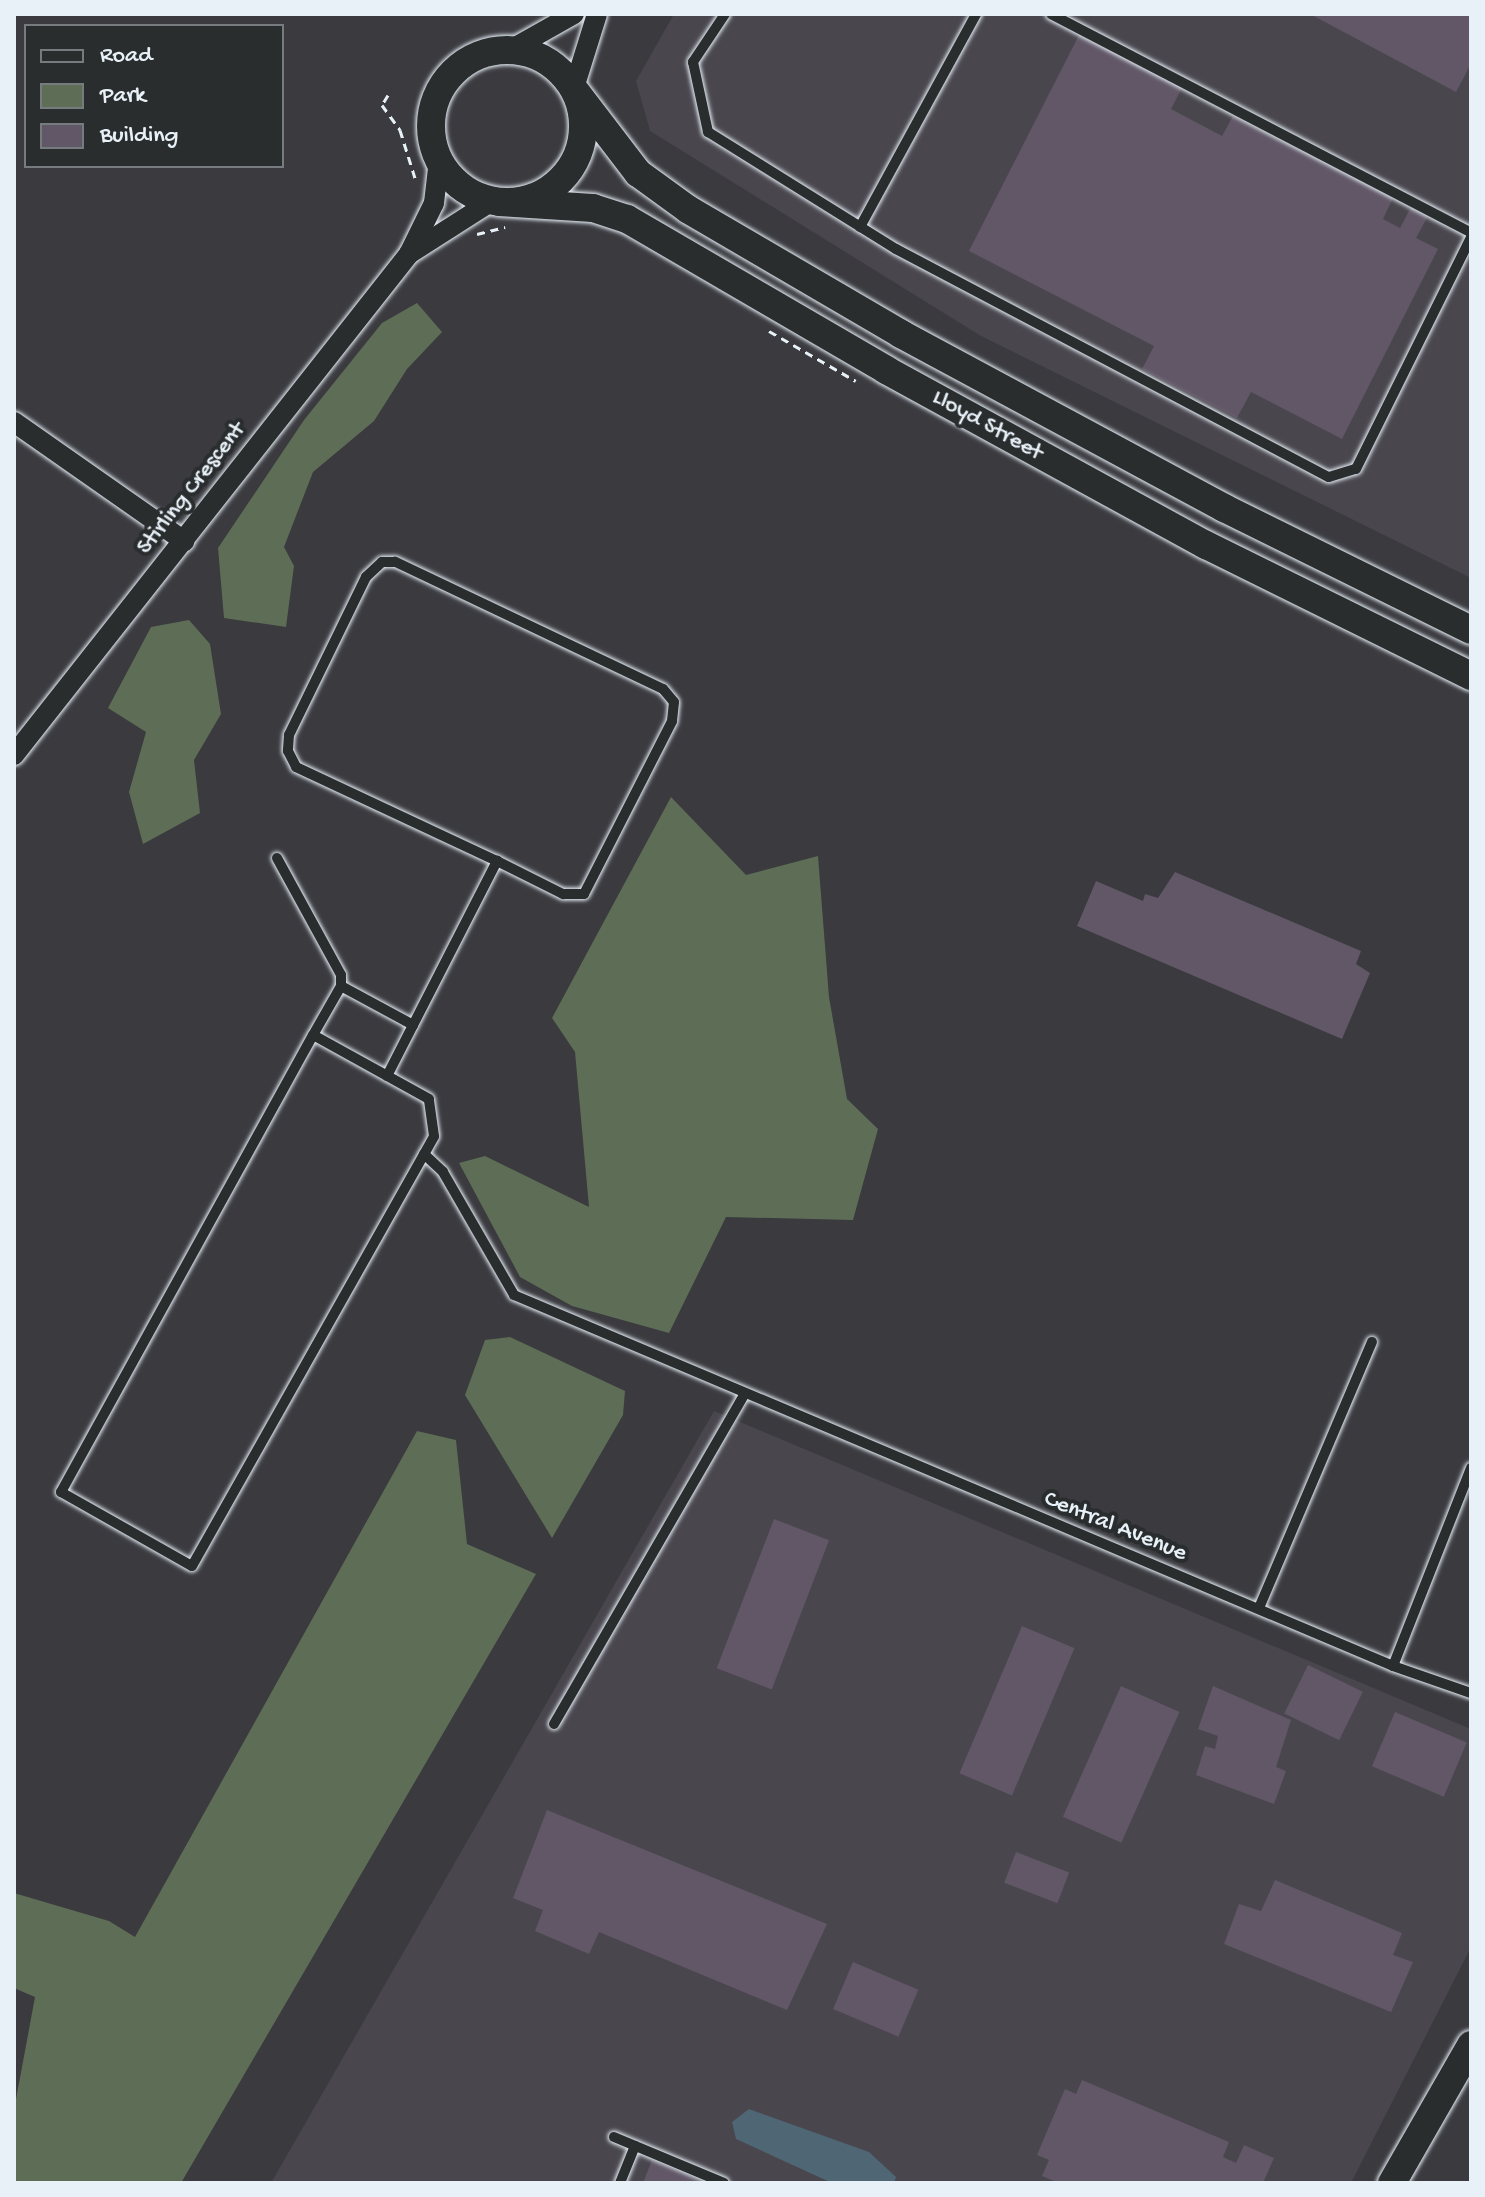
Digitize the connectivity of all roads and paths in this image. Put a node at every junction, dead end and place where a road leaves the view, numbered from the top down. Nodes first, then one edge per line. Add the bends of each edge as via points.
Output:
1 (574, 14) edge
2 (597, 14) edge
3 (725, 14) edge
4 (976, 14) edge
5 (1051, 14) edge
6 (512, 49) junction
7 (575, 90) junction
8 (439, 160) junction
9 (496, 202) junction
10 (860, 227) junction
11 (1471, 235) edge
12 (409, 254) junction
13 (14, 422) edge
14 (184, 541) junction
15 (1471, 630) edge
16 (1471, 676) edge
17 (14, 755) edge
18 (277, 858) dead end
19 (497, 861) junction
20 (341, 986) junction
21 (413, 1025) junction
22 (313, 1035) junction
23 (387, 1076) junction
24 (424, 1154) junction
25 (1372, 1342) dead end
26 (744, 1395) junction
27 (1471, 1468) edge
28 (1259, 1608) junction
29 (1393, 1666) junction
30 (1471, 1693) edge
31 (554, 1724) dead end
32 (1471, 2045) edge
33 (614, 2137) dead end
34 (635, 2146) junction
35 (620, 2183) edge
36 (724, 2183) edge
37 (1392, 2183) edge

1 - 6 street
2 - 7 street
3 - 10 lane via 693,62 708,132
4 - 10 lane
5 - 11 lane
6 - 7 main road via 548,61
6 - 8 main road via 480,54 447,78 431,116
7 - 9 main road via 583,138 569,169 544,193
7 - 15 main road, Lloyd Street via 638,173 689,210 901,334 1196,493
8 - 9 main road via 459,186
8 - 12 street, Stirling Crescent via 434,203
9 - 12 street, Stirling Crescent
9 - 16 main road, Lloyd Street via 593,208 627,219 886,370 1206,545
10 - 11 lane via 1329,477 1356,469
12 - 14 street, Stirling Crescent
13 - 14 street
14 - 17 street, Stirling Crescent
18 - 20 lane via 341,975
19 - 19 lane via 296,767 288,751 289,735 366,577 382,562 395,562 663,689 674,702 672,721 584,894 563,894
19 - 21 lane
20 - 21 lane
20 - 22 lane
21 - 23 lane
22 - 23 lane
22 - 24 lane via 61,1492 192,1566
23 - 24 lane via 429,1099 434,1136
24 - 26 lane, Central Avenue via 443,1172 514,1295
25 - 28 lane
26 - 28 lane, Central Avenue
26 - 31 lane
27 - 29 lane
28 - 29 lane, Central Avenue
29 - 30 lane, Central Avenue
32 - 37 main road
33 - 34 lane
34 - 35 lane
34 - 36 lane

